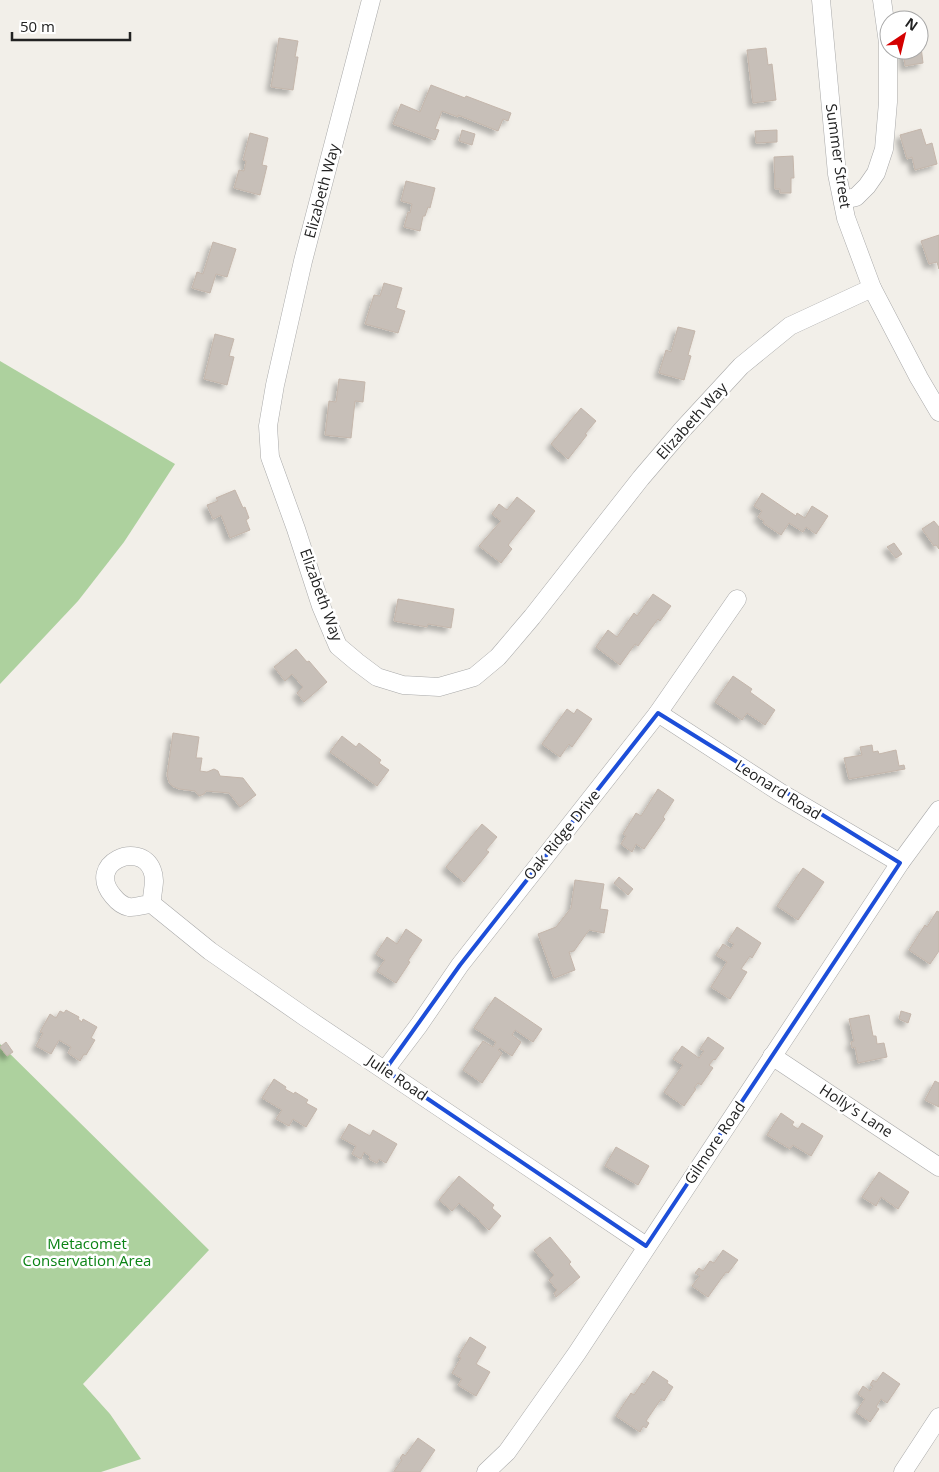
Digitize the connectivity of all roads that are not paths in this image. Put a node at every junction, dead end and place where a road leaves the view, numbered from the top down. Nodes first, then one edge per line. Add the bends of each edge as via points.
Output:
1 (371, 0) edge
2 (821, 0) edge
3 (882, 0) edge
4 (843, 200) junction
5 (872, 288) junction
6 (939, 412) edge
7 (737, 599) dead end
8 (658, 713) junction
9 (939, 810) edge
10 (900, 862) junction
11 (152, 904) dead end
12 (772, 1056) junction
13 (385, 1070) junction
14 (939, 1167) edge
15 (646, 1246) junction
16 (939, 1417) edge
17 (486, 1472) edge
18 (903, 1472) edge

1 - 5 street, Elizabeth Way via 303,261 268,426 270,457 338,646 377,677 403,686 439,687 474,677 498,657 641,478 741,366 790,326
2 - 4 street, Summer Street via 837,174
3 - 4 street via 888,43 884,150 876,173 867,186 856,197
4 - 5 street, Summer Street via 846,218
5 - 6 street, Summer Street
7 - 8 street, Oak Ridge Drive
8 - 10 street, Leonard Road via 781,793
8 - 13 street, Oak Ridge Drive via 465,958
9 - 10 street, Gilmore Road
10 - 12 street, Gilmore Road
11 - 13 street, Julie Road via 210,951
12 - 14 street, Holly's Lane
12 - 15 street, Gilmore Road
13 - 15 street, Julie Road
15 - 17 street, Gilmore Road via 556,1384 507,1452
16 - 18 street

